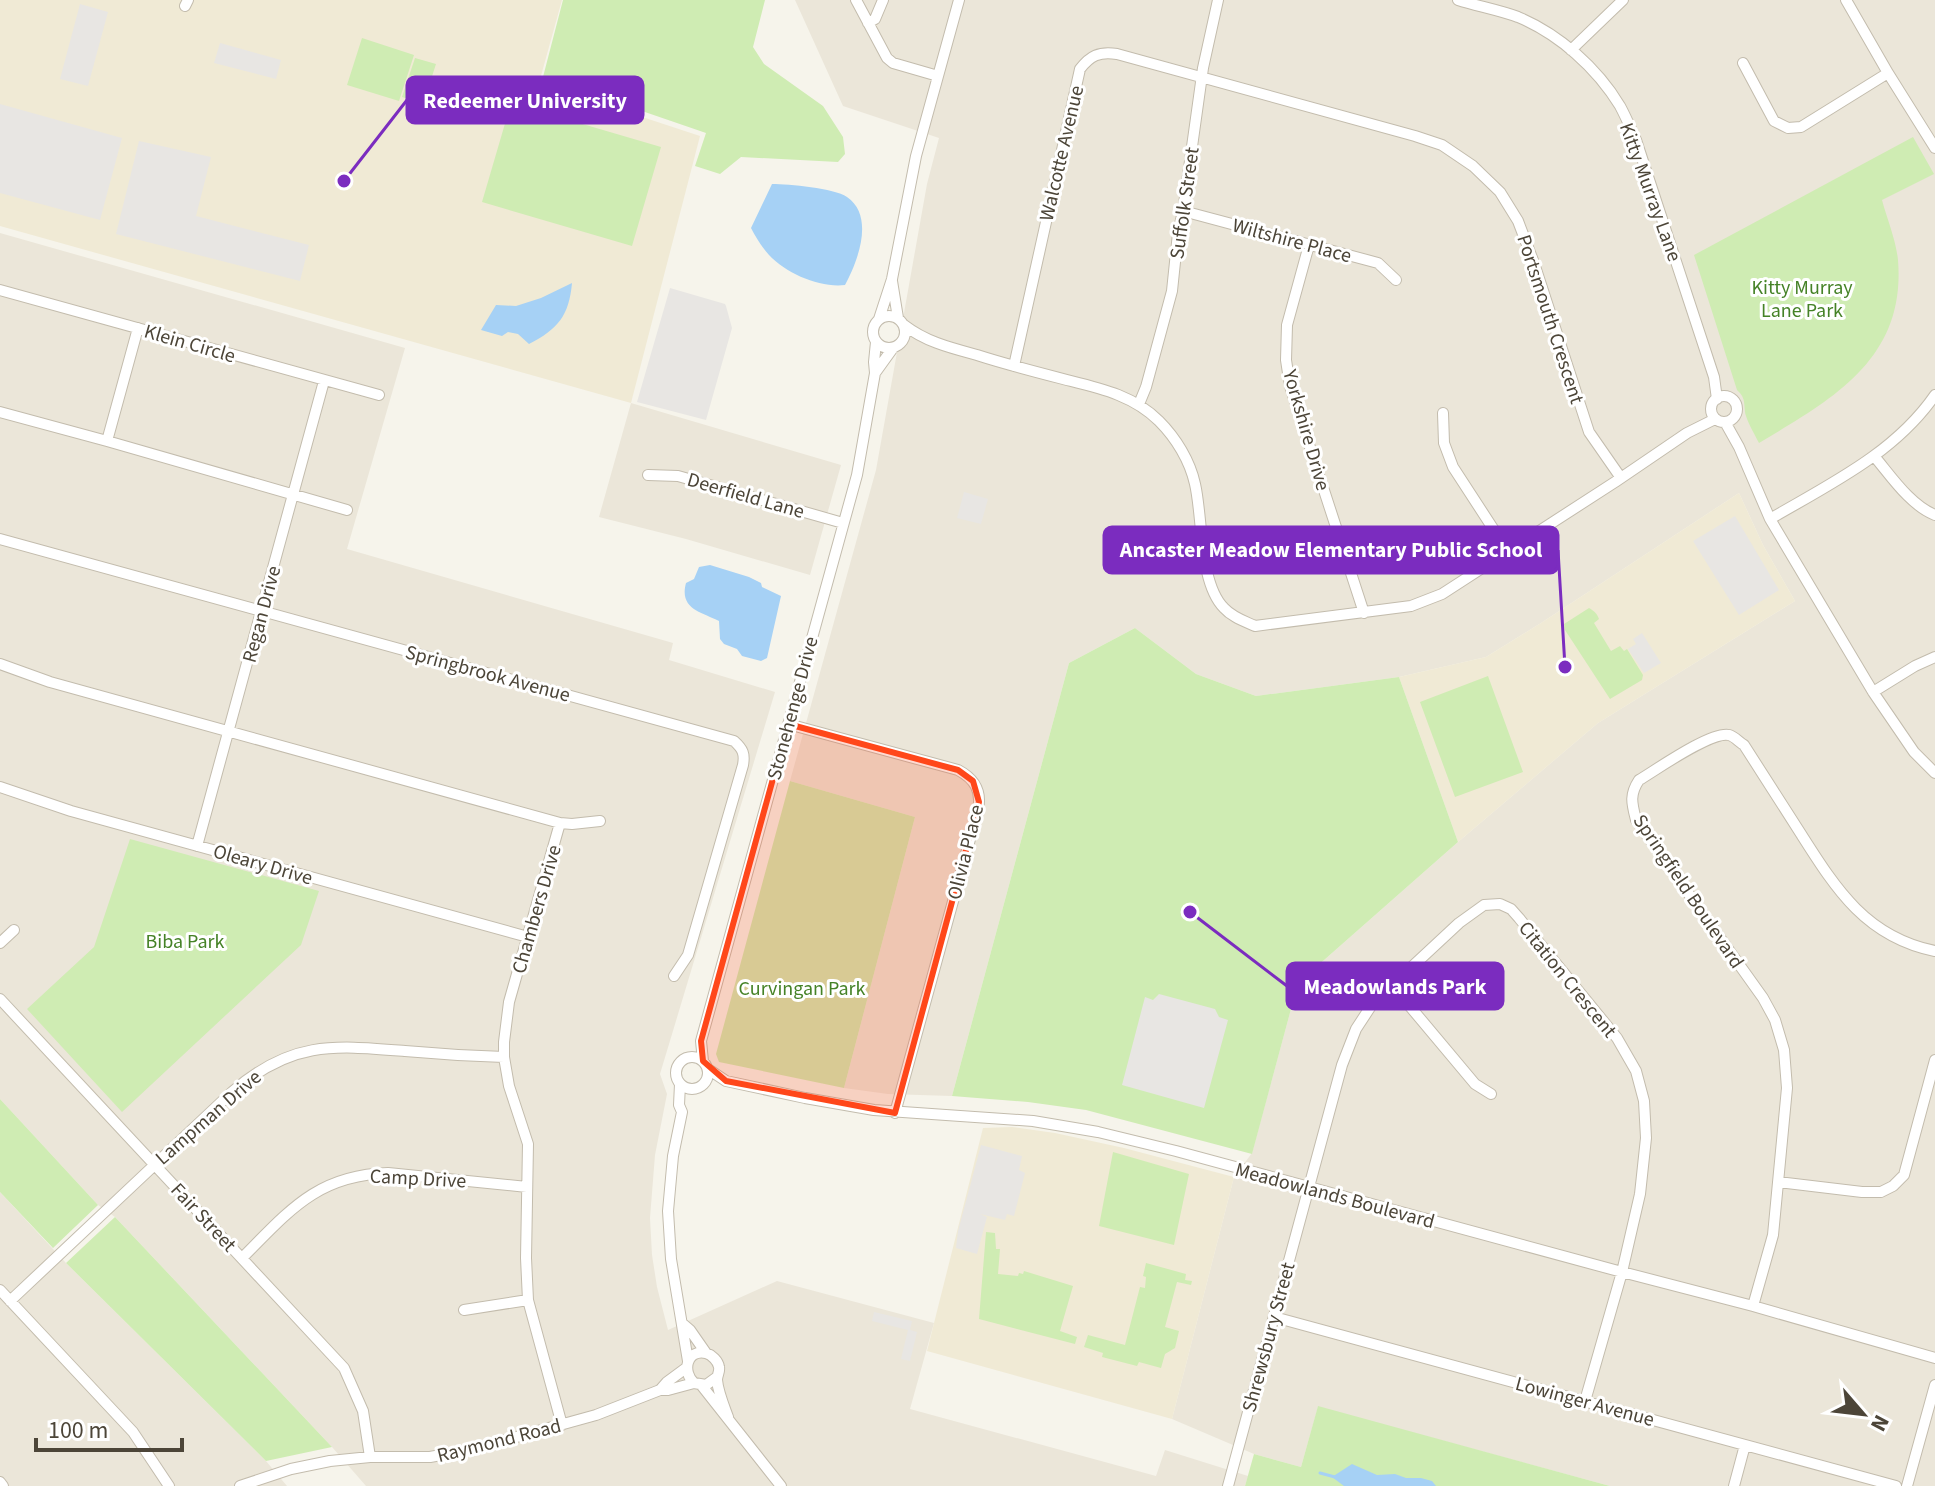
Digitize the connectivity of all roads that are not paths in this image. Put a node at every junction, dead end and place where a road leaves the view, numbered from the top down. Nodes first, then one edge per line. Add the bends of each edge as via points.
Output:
1 (856, 0) edge
2 (883, 0) edge
3 (959, 0) edge
4 (1218, 0) edge
5 (1458, 0) edge
6 (1623, 0) edge
7 (1850, 1) edge
8 (868, 23) junction
9 (1571, 50) junction
10 (1743, 63) dead end
11 (1888, 73) junction
12 (938, 76) junction
13 (1201, 78) junction
14 (1935, 148) edge
15 (1183, 211) junction
16 (1309, 245) junction
17 (892, 279) junction
18 (1396, 280) dead end
19 (0, 290) edge
20 (879, 319) junction
21 (901, 322) junction
22 (138, 328) junction
23 (927, 341) junction
24 (876, 342) junction
25 (897, 345) junction
26 (1014, 366) junction
27 (875, 373) junction
28 (324, 381) junction
29 (379, 395) dead end
30 (1935, 395) edge
31 (1722, 398) junction
32 (1139, 404) junction
33 (0, 412) edge
34 (1443, 413) dead end
35 (1721, 418) junction
36 (107, 441) junction
37 (1874, 456) junction
38 (648, 475) dead end
39 (1621, 478) junction
40 (293, 496) junction
41 (347, 510) dead end
42 (1935, 515) edge
43 (1770, 519) junction
44 (843, 523) junction
45 (0, 539) edge
46 (1507, 550) junction
47 (262, 610) junction
48 (1364, 613) junction
49 (1935, 657) edge
50 (0, 664) edge
51 (1873, 692) junction
52 (788, 724) junction
53 (229, 731) junction
54 (1935, 773) edge
55 (0, 787) edge
56 (600, 821) dead end
57 (560, 823) junction
58 (197, 846) junction
59 (14, 930) dead end
60 (528, 937) junction
61 (0, 943) edge
62 (1935, 951) edge
63 (674, 976) dead end
64 (1392, 985) junction
65 (0, 999) edge
66 (701, 1041) junction
67 (504, 1057) junction
68 (687, 1058) junction
69 (1935, 1060) edge
70 (705, 1065) junction
71 (726, 1081) junction
72 (680, 1084) junction
73 (700, 1087) junction
74 (1491, 1094) dead end
75 (682, 1112) junction
76 (895, 1113) junction
77 (155, 1164) junction
78 (1778, 1182) junction
79 (527, 1187) junction
80 (1309, 1188) junction
81 (242, 1258) junction
82 (1622, 1272) junction
83 (0, 1290) edge
84 (528, 1300) junction
85 (10, 1301) junction
86 (1753, 1306) junction
87 (464, 1310) dead end
88 (1274, 1317) junction
89 (683, 1324) junction
90 (706, 1353) junction
91 (1935, 1358) edge
92 (687, 1364) junction
93 (717, 1377) junction
94 (698, 1384) junction
95 (1935, 1385) edge
96 (660, 1390) junction
97 (1585, 1401) junction
98 (728, 1417) junction
99 (562, 1425) junction
100 (1745, 1445) junction
101 (370, 1457) junction
102 (169, 1486) edge
103 (240, 1486) edge
104 (781, 1486) edge
105 (1228, 1486) edge
106 (1734, 1486) edge
107 (1896, 1486) edge
108 (1907, 1486) edge

1 - 8 street
2 - 8 street
3 - 12 street
4 - 13 street, Suffolk Street
5 - 9 street, Kitty Murray Lane via 1513,15
6 - 9 street
7 - 11 street
8 - 12 street via 893,63
9 - 31 street, Kitty Murray Lane via 1620,105 1636,140
10 - 11 street via 1774,121 1788,128 1801,127
11 - 14 street
12 - 17 street
13 - 15 street, Suffolk Street
13 - 26 street, Walcotte Avenue via 1106,52 1090,56 1080,69
13 - 39 street, Portsmouth Crescent via 1415,136 1442,145 1473,166 1500,192 1518,221 1589,432
15 - 16 street, Wiltshire Place
15 - 32 street, Suffolk Street via 1172,291
16 - 18 street, Wiltshire Place via 1378,263
16 - 48 street, Yorkshire Drive via 1287,325 1286,360
17 - 20 street
17 - 21 street
19 - 22 street, Klein Circle
20 - 21 street via 888,315
20 - 24 street via 872,332
21 - 23 street
21 - 25 street via 905,335
22 - 28 street, Klein Circle
22 - 36 street
23 - 25 street
23 - 26 street
24 - 25 street
24 - 27 street, Stonehenge Drive
25 - 27 street, Stonehenge Drive
26 - 32 street via 1110,391
27 - 44 street, Stonehenge Drive
28 - 29 street, Klein Circle
28 - 40 street, Regan Drive
30 - 37 street via 1905,432
31 - 35 street via 1712,405
31 - 35 street, Kitty Murray Lane via 1735,401 1737,411
32 - 48 street via 1182,451 1195,483 1211,587 1225,610 1255,626
33 - 36 street
34 - 46 street via 1444,443 1453,467
35 - 39 street via 1687,433
35 - 43 street
36 - 40 street
37 - 42 street via 1909,496
37 - 43 street
38 - 44 street, Deerfield Lane via 678,476
39 - 46 street
40 - 41 street
40 - 47 street, Regan Drive
43 - 51 street
44 - 52 street, Stonehenge Drive
45 - 47 street, Springbrook Avenue
46 - 48 street via 1442,594 1411,606
47 - 53 street, Regan Drive
47 - 63 street, Springbrook Avenue via 722,737 742,748 743,765 688,955
49 - 51 street
50 - 53 street, Chambers Drive
51 - 54 street
52 - 66 street, Stonehenge Drive
52 - 76 street, Olivia Place via 958,770 977,786 978,810
53 - 57 street, Chambers Drive
53 - 58 street, Regan Drive
55 - 58 street, Oleary Drive
56 - 57 street
57 - 60 street, Chambers Drive
58 - 60 street, Oleary Drive
59 - 61 street
60 - 67 street, Chambers Drive via 506,1014
62 - 78 street, Springfield Boulevard via 1881,931 1857,911 1833,884 1744,745 1731,735 1703,741 1639,780 1633,790 1636,820 1775,1020 1787,1088
64 - 74 street via 1475,1084
64 - 80 street, Citation Crescent via 1356,1029
64 - 82 street, Citation Crescent via 1459,923 1484,905 1500,904 1519,918 1617,1038 1636,1071 1646,1138
65 - 77 street, Fair Street
66 - 68 street, Stonehenge Drive
66 - 70 street, Stonehenge Drive
67 - 77 street, Lampman Drive via 350,1046 301,1052 247,1079
67 - 79 street, Chambers Drive via 528,1144
68 - 70 street
68 - 72 street via 676,1069
69 - 78 street via 1904,1175 1893,1186 1862,1192
70 - 71 street, Meadowlands Boulevard
70 - 73 street via 708,1074
71 - 73 street, Meadowlands Boulevard
71 - 76 street, Meadowlands Boulevard
72 - 73 street
72 - 75 street
73 - 75 street
75 - 89 street via 668,1211
76 - 80 street, Meadowlands Boulevard via 1070,1126
77 - 81 street, Fair Street
77 - 85 street, Lampman Drive
78 - 86 street, Springfield Boulevard via 1773,1235
79 - 81 street, Camp Drive via 388,1173 350,1177 304,1199
79 - 84 street, Chambers Drive
80 - 82 street, Meadowlands Boulevard
80 - 88 street, Shrewsbury Street
81 - 101 street, Fair Street via 344,1368 363,1411
82 - 86 street, Meadowlands Boulevard
82 - 97 street
83 - 85 street
84 - 87 street
84 - 99 street, Chambers Drive
85 - 102 street via 133,1432
86 - 91 street, Meadowlands Boulevard
88 - 97 street, Lowinger Avenue
88 - 105 street, Shrewsbury Street
89 - 90 street
89 - 92 street
90 - 92 street via 696,1354
90 - 93 street via 718,1363
92 - 94 street via 687,1375
92 - 96 street, Raymond Road
93 - 94 street
93 - 98 street
94 - 96 street, Raymond Road
94 - 98 street
95 - 108 street
96 - 99 street, Raymond Road
97 - 100 street, Lowinger Avenue
98 - 104 street
99 - 101 street, Raymond Road via 450,1454
100 - 106 street
100 - 107 street, Lowinger Avenue
101 - 103 street, Raymond Road via 307,1465

